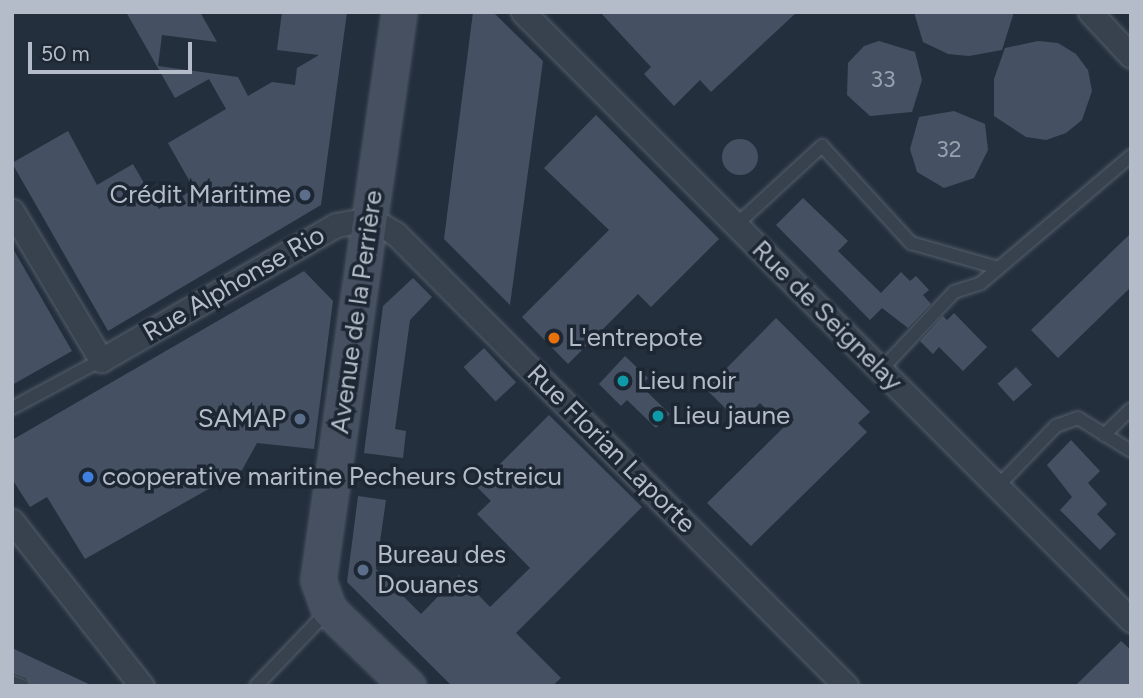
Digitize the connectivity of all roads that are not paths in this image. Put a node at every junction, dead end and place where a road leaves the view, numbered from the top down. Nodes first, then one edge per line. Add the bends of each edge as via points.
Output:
1 (399, 12) edge
2 (523, 12) edge
3 (1090, 12) edge
4 (1131, 56) edge
5 (1131, 156) edge
6 (12, 211) edge
7 (371, 219) junction
8 (736, 225) junction
9 (999, 268) junction
10 (101, 360) junction
11 (880, 370) junction
12 (12, 408) edge
13 (1131, 410) edge
14 (1104, 435) junction
15 (1131, 451) edge
16 (998, 487) junction
17 (12, 521) edge
18 (321, 618) junction
19 (1131, 620) edge
20 (12, 681) edge
21 (22, 686) edge
22 (142, 686) edge
23 (256, 686) edge
24 (408, 686) edge
25 (846, 686) edge

1 - 7 street, Avenue de la Perrière
2 - 8 street, Rue de Seignelay
3 - 4 street
5 - 9 lane
6 - 10 street
7 - 10 street, Rue Alphonse Rio via 336,225
7 - 18 street, Avenue de la Perrière via 318,580
7 - 25 street, Rue Florian Laporte via 396,234
8 - 9 lane via 822,146 911,243
8 - 11 street, Rue de Seignelay
9 - 11 lane via 981,283 954,292
10 - 12 lane
11 - 16 street, Rue de Seignelay
13 - 14 lane
14 - 15 lane
14 - 16 lane via 1078,418 1056,426
16 - 19 street, Rue de Seignelay
17 - 22 street
18 - 23 lane
18 - 24 street
20 - 21 lane

